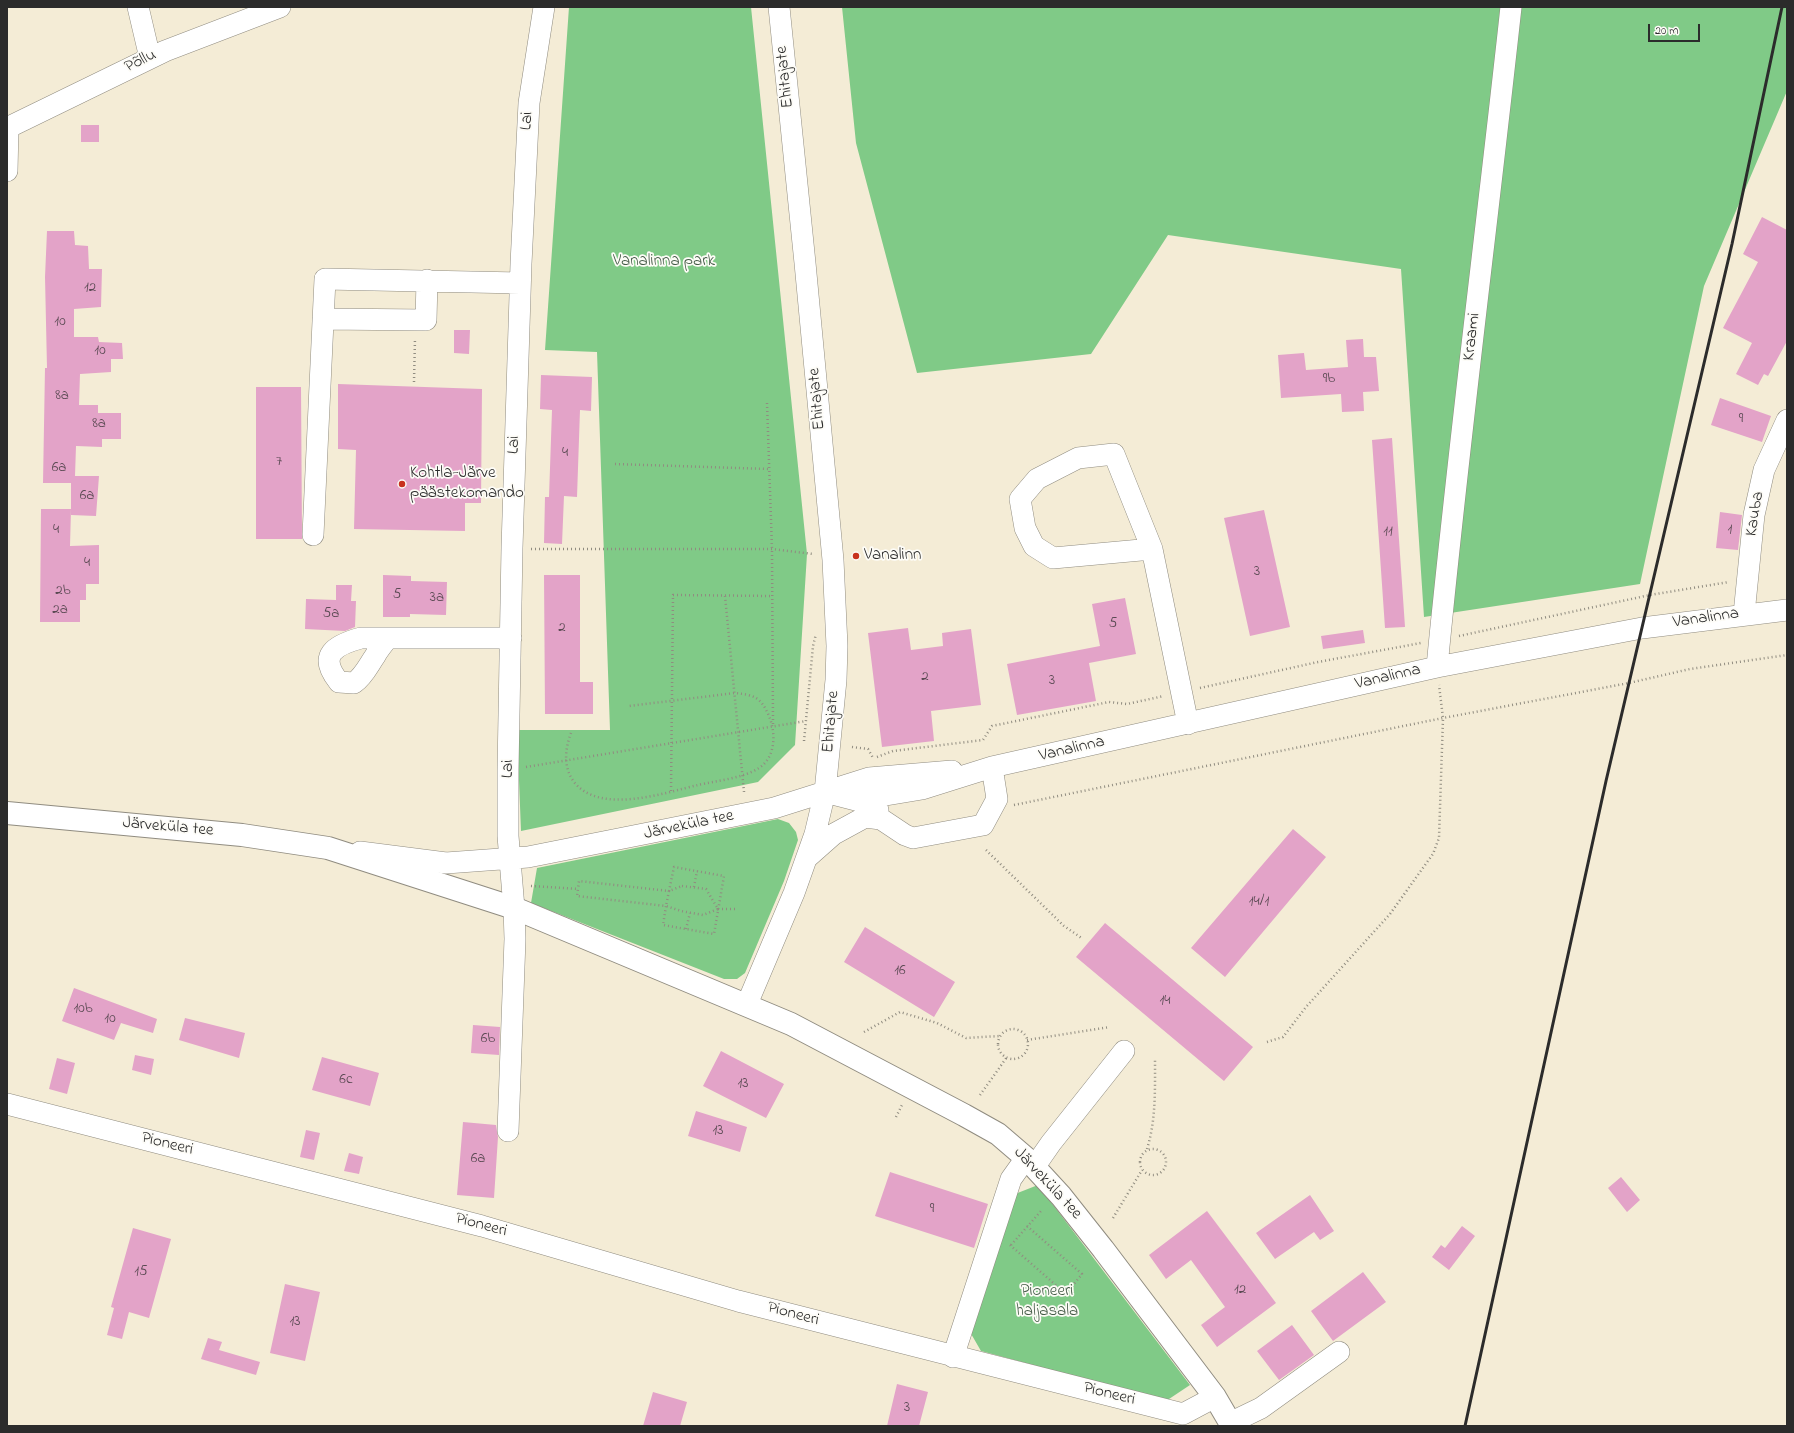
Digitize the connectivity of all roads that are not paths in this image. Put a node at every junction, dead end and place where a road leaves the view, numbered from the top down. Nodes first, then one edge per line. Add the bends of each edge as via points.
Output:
1 (138, 7) edge
2 (280, 7) edge
3 (544, 7) edge
4 (779, 7) edge
5 (1511, 7) edge
6 (150, 58) junction
7 (7, 128) edge
8 (7, 171) edge
9 (427, 280) junction
10 (520, 283) junction
11 (323, 319) junction
12 (1787, 420) edge
13 (313, 535) dead end
14 (1152, 549) junction
15 (1787, 610) edge
16 (1744, 614) junction
17 (388, 638) dead end
18 (511, 638) junction
19 (1437, 667) junction
20 (1188, 724) junction
21 (992, 768) junction
22 (922, 789) junction
23 (825, 792) junction
24 (7, 814) edge
25 (865, 817) junction
26 (328, 848) junction
27 (511, 859) junction
28 (806, 859) junction
29 (514, 908) junction
30 (747, 1004) junction
31 (1124, 1051) dead end
32 (7, 1104) edge
33 (508, 1132) dead end
34 (1030, 1162) junction
35 (1340, 1352) dead end
36 (953, 1357) junction
37 (1215, 1397) junction
38 (1231, 1425) edge

1 - 6 street
2 - 6 street, Põllu
3 - 10 street, Lai via 529,103
4 - 23 street, Ehitajate via 833,560 836,667
5 - 19 street, Kraami
6 - 7 street, Põllu
7 - 8 street
9 - 10 street
9 - 11 street via 325,279
9 - 11 street via 426,320
10 - 18 street, Lai
11 - 13 street
12 - 16 street, Kauba via 1764,470 1754,515
14 - 14 street via 1053,558 1034,546 1025,528 1020,499 1037,479 1078,458 1114,454
14 - 20 street
15 - 16 street, Vanalinna
16 - 19 street, Vanalinna via 1642,628
17 - 18 street
18 - 27 street, Lai via 508,770 508,836
19 - 20 street, Vanalinna
20 - 21 street, Vanalinna
21 - 22 street, Vanalinna
21 - 23 street, Vanalinna via 869,778
21 - 25 street via 997,800 983,825 913,838 881,819
22 - 23 street, Vanalinna via 856,800
22 - 25 street
23 - 27 street, Järveküla tee via 774,808
23 - 28 street
24 - 26 main road, Järveküla tee via 242,835
25 - 28 street via 834,834
26 - 27 street, Järveküla tee via 446,863
26 - 29 main road, Järveküla tee
27 - 29 street, Lai
28 - 30 street
29 - 30 main road, Järveküla tee
29 - 33 street, Lai via 514,988
30 - 34 main road, Järveküla tee via 791,1024 964,1115 998,1134
31 - 34 street via 1051,1143
32 - 36 street, Pioneeri via 482,1226 738,1301
34 - 36 street via 1012,1179
34 - 37 main road, Järveküla tee via 1103,1249
35 - 38 street via 1261,1408
36 - 37 street, Pioneeri via 1183,1414
37 - 38 main road, Järveküla tee

